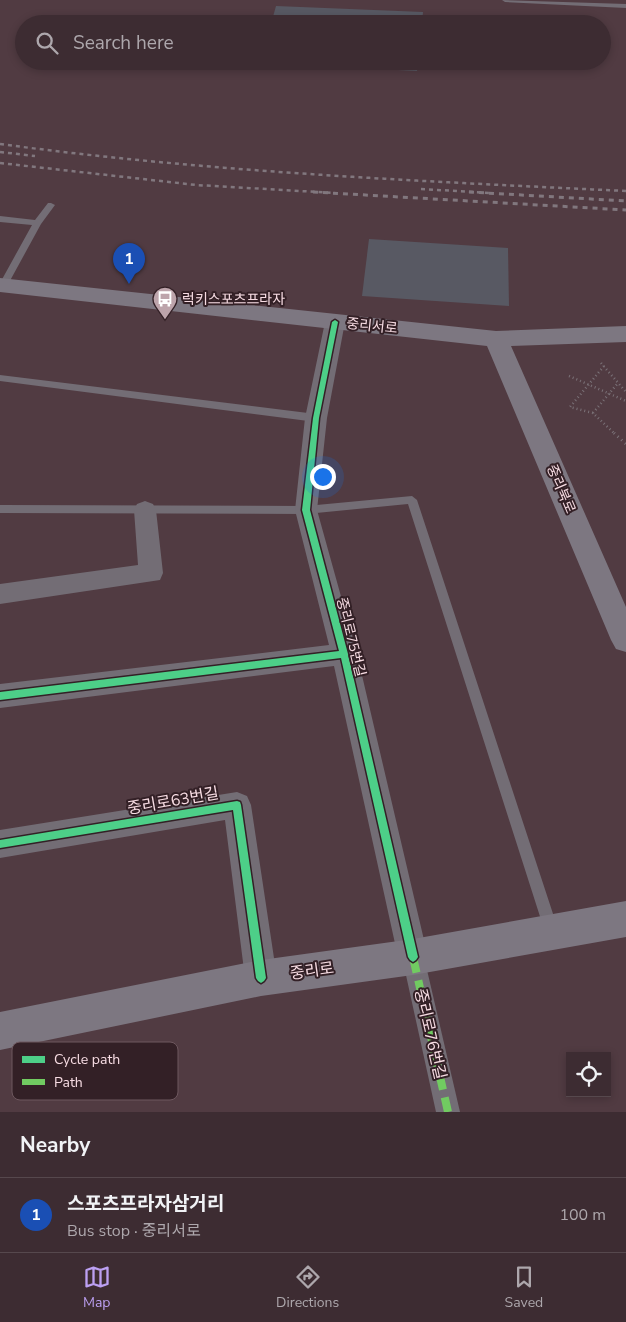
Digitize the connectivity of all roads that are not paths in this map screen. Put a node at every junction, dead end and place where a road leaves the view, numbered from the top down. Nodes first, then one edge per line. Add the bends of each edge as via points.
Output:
1 (505, 0) edge
2 (626, 6) edge
3 (51, 205) dead end
4 (0, 219) edge
5 (37, 223) junction
6 (1, 287) edge
7 (334, 322) junction
8 (626, 334) edge
9 (496, 339) junction
10 (0, 378) edge
11 (316, 418) junction
12 (0, 509) edge
13 (145, 510) junction
14 (306, 510) junction
15 (0, 594) edge
16 (626, 640) edge
17 (344, 654) junction
18 (0, 696) edge
19 (0, 844) edge
20 (626, 919) edge
21 (552, 932) junction
22 (412, 957) junction
23 (261, 978) junction
24 (0, 1031) edge
25 (448, 1112) edge

1 - 2 lane
3 - 5 lane
4 - 5 lane
5 - 6 lane
6 - 7 main road, 중리서로
7 - 9 main road, 중리서로
7 - 11 street, 중리로75번길
8 - 9 main road, 중리서로
9 - 16 main road, 중리북로
10 - 11 lane
11 - 14 street, 중리로75번길
12 - 13 lane
13 - 14 lane
13 - 15 street via 151,573
14 - 17 street, 중리로75번길
14 - 21 lane via 412,500
17 - 18 street
17 - 22 street, 중리로75번길
19 - 23 street, 중리로63번길 via 236,805
20 - 21 main road, 중리로
21 - 22 main road, 중리로
22 - 23 main road, 중리로
22 - 25 street, 중리로76번길
23 - 24 main road, 중리로

